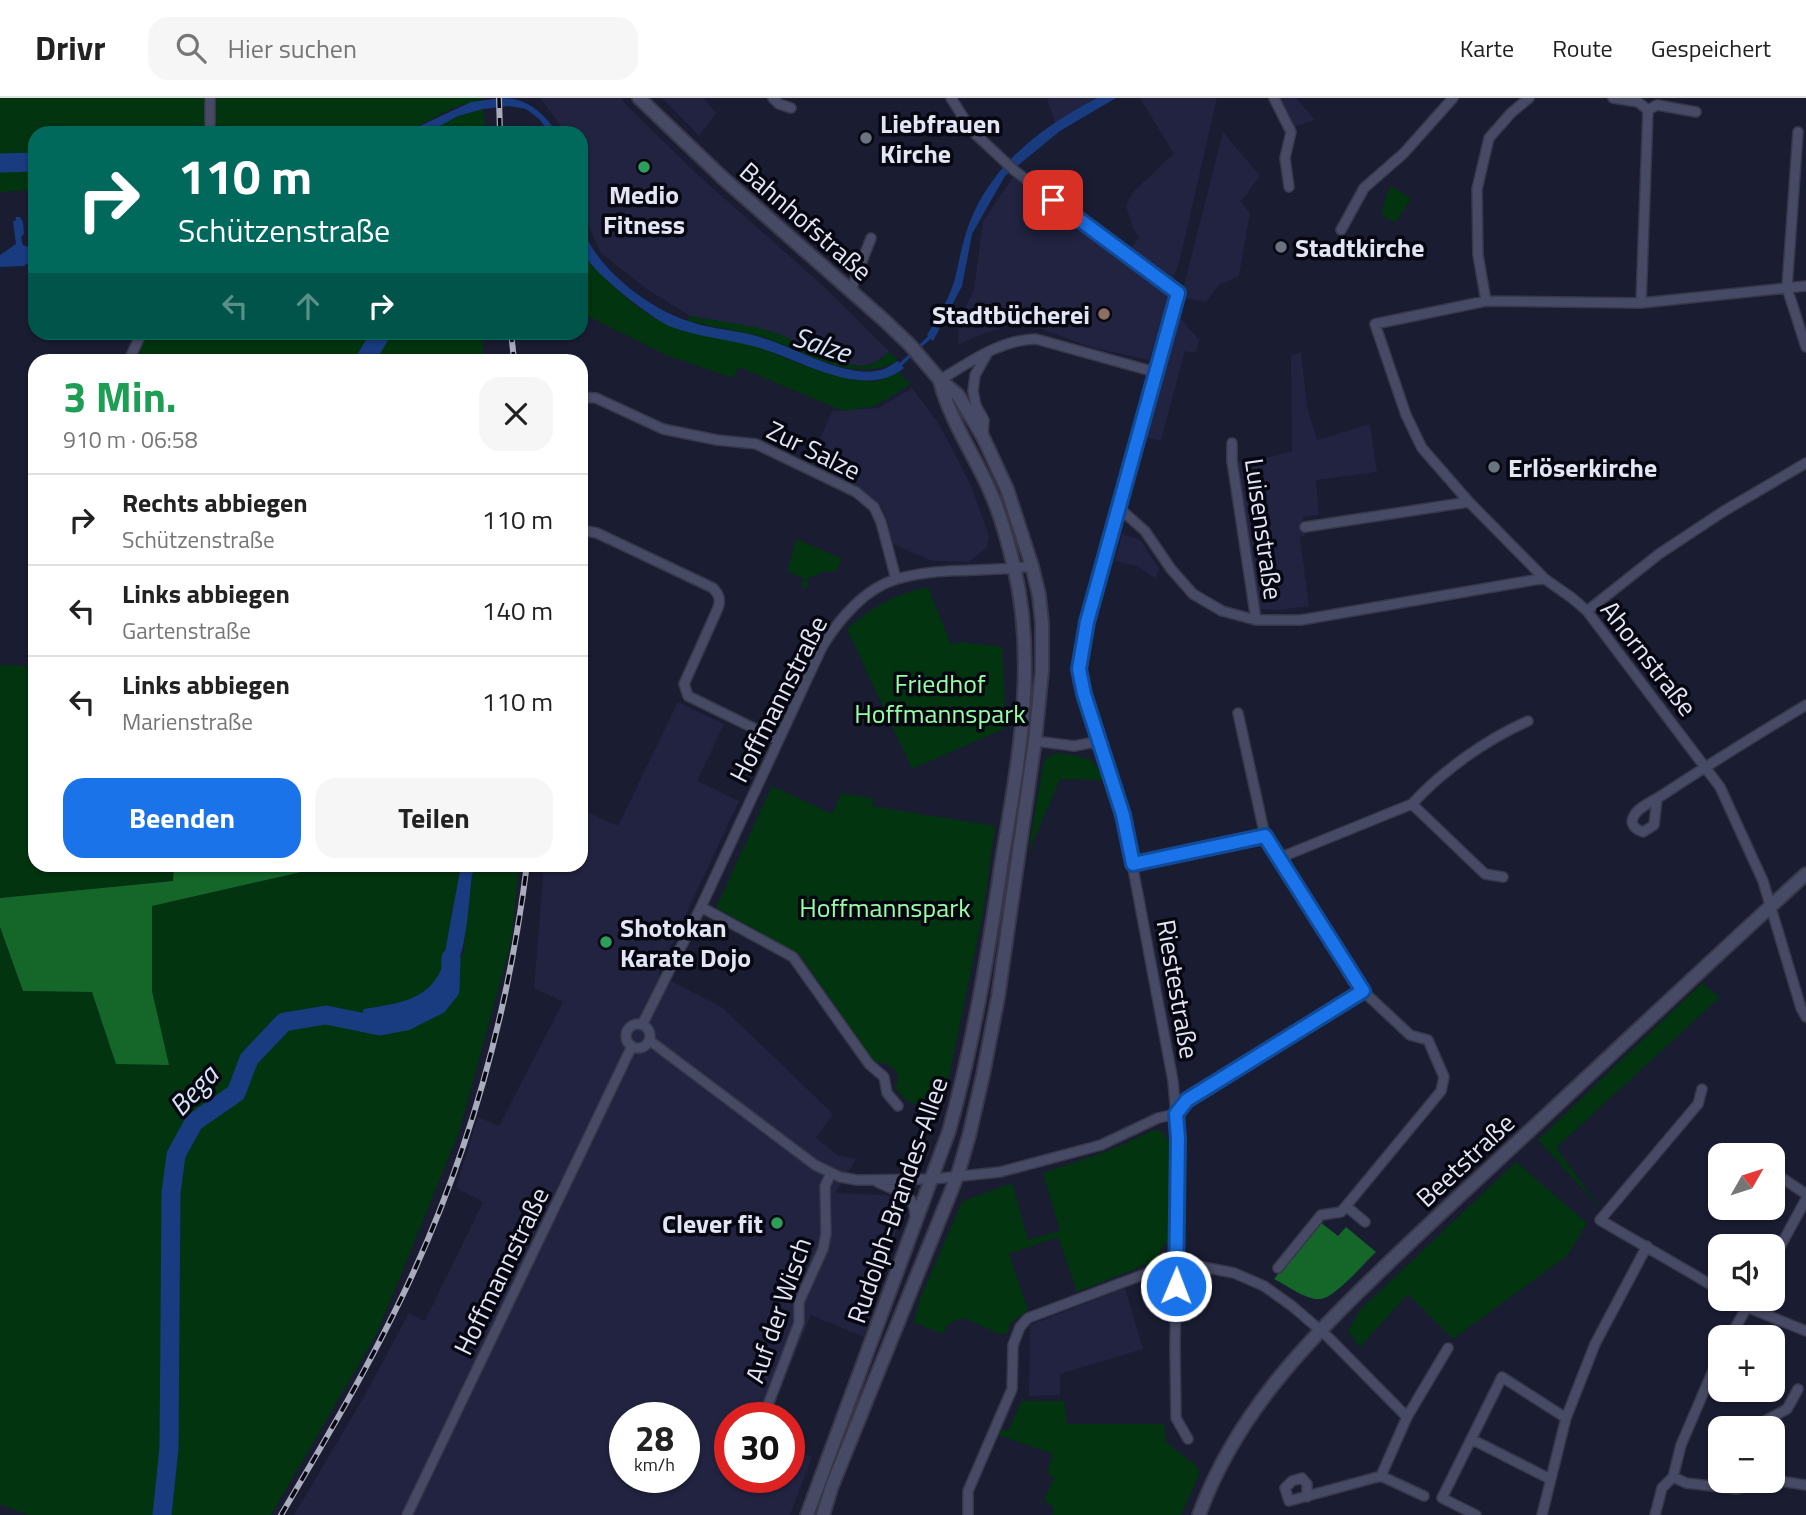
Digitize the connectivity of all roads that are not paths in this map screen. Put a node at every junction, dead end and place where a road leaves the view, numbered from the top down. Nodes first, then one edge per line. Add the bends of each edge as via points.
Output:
1 (210, 98) edge
2 (639, 98) edge
3 (773, 98) edge
4 (951, 98) edge
5 (1275, 98) edge
6 (1453, 98) edge
7 (1529, 98) edge
8 (1613, 98) edge
9 (791, 108) dead end
10 (1648, 110) junction
11 (1696, 112) dead end
12 (210, 126) edge
13 (1798, 131) dead end
14 (1289, 187) dead end
15 (1341, 230) dead end
16 (871, 238) dead end
17 (1806, 286) edge
18 (1787, 288) junction
19 (851, 290) junction
20 (1486, 301) junction
21 (1641, 303) junction
22 (1806, 347) edge
23 (989, 351) junction
24 (1155, 372) junction
25 (940, 380) junction
26 (588, 397) edge
27 (983, 437) junction
28 (1232, 443) dead end
29 (1806, 463) edge
30 (1469, 502) junction
31 (1119, 508) junction
32 (1305, 527) dead end
33 (588, 531) edge
34 (1032, 566) junction
35 (1015, 569) junction
36 (896, 579) junction
37 (1545, 579) junction
38 (1587, 611) junction
39 (1256, 620) junction
40 (1806, 705) edge
41 (1238, 713) dead end
42 (1528, 721) dead end
43 (778, 740) junction
44 (1035, 741) junction
45 (1100, 741) junction
46 (1706, 766) junction
47 (1657, 799) dead end
48 (1412, 804) junction
49 (1265, 836) junction
50 (1279, 858) junction
51 (1133, 864) junction
52 (1806, 874) edge
53 (1503, 877) dead end
54 (1770, 906) junction
55 (701, 907) junction
56 (1363, 991) junction
57 (1806, 1017) edge
58 (642, 1025) junction
59 (649, 1040) junction
60 (632, 1046) junction
61 (1702, 1089) dead end
62 (898, 1106) dead end
63 (1176, 1114) junction
64 (831, 1173) junction
65 (958, 1174) junction
66 (933, 1179) junction
67 (875, 1180) junction
68 (1785, 1181) edge
69 (1806, 1196) edge
70 (1346, 1206) junction
71 (1365, 1222) dead end
72 (917, 1223) junction
73 (1785, 1237) edge
74 (1647, 1246) junction
75 (1177, 1262) junction
76 (1278, 1268) dead end
77 (1708, 1283) edge
78 (1766, 1311) edge
79 (1319, 1329) junction
80 (1806, 1331) edge
81 (1448, 1348) dead end
82 (1708, 1382) edge
83 (1798, 1389) dead end
84 (769, 1402) edge
85 (1774, 1416) edge
86 (1407, 1418) junction
87 (1566, 1418) junction
88 (1188, 1439) dead end
89 (1471, 1439) junction
90 (1381, 1476) junction
91 (1673, 1477) junction
92 (1550, 1479) junction
93 (1785, 1482) edge
94 (1806, 1485) edge
95 (1708, 1486) edge
96 (1424, 1496) dead end
97 (1307, 1497) dead end
98 (407, 1515) edge
99 (807, 1515) edge
100 (823, 1515) edge
101 (968, 1515) edge
102 (1199, 1515) edge
103 (1476, 1515) edge
104 (1542, 1515) edge
105 (1655, 1515) edge

1 - 12 street
2 - 19 main road, Bahnhofstraße
3 - 9 street
4 - 24 street, Riestestraße via 972,131 1002,160 1178,293
5 - 14 street via 1291,132 1285,158
6 - 15 street via 1364,188
7 - 20 street via 1489,138 1478,189 1478,255
8 - 10 street via 1638,102
10 - 11 street via 1657,105
10 - 21 street
13 - 18 street
16 - 19 street
17 - 18 street
18 - 21 street
18 - 22 street
19 - 25 main road, Bahnhofstraße
20 - 21 street
20 - 30 street, Ahornstraße via 1375,324 1413,432
23 - 24 street via 1035,340
23 - 25 street
23 - 27 street via 975,375 973,390 984,420
24 - 31 street, Riestestraße
25 - 27 main road, Rudolph-Brandes-Allee via 958,396
25 - 35 main road, Rudolph-Brandes-Allee via 951,416 990,492
26 - 36 street, Zur Salze via 663,429 757,444 856,492 874,507
27 - 34 main road, Rudolph-Brandes-Allee via 1007,488
28 - 39 street, Luisenstraße
29 - 38 street via 1668,548
30 - 32 street
30 - 37 street, Ahornstraße
31 - 39 street via 1145,531 1193,594 1222,611
31 - 45 street, Riestestraße via 1087,622 1079,669
33 - 43 street via 719,594 718,608 684,684 688,696
34 - 35 street, Hoffmannstraße
34 - 44 main road, Rudolph-Brandes-Allee via 1042,635
35 - 36 street, Hoffmannstraße
35 - 66 main road, Rudolph-Brandes-Allee via 1026,679 1018,757 962,1085
36 - 43 street, Hoffmannstraße via 855,605 833,629
37 - 38 street, Ahornstraße
37 - 39 street via 1301,620
38 - 46 street, Ahornstraße
40 - 46 street
41 - 49 street
42 - 48 street via 1498,734
43 - 55 street, Hoffmannstraße
44 - 45 street via 1074,746
44 - 65 main road, Rudolph-Brandes-Allee via 998,997
45 - 51 street, Riestestraße
46 - 47 street
46 - 54 street, Ahornstraße via 1735,816
48 - 50 street
48 - 53 street via 1485,874
49 - 50 street
49 - 51 street
50 - 56 street
51 - 63 street, Riestestraße
52 - 54 main road, Beetstraße
54 - 57 street, Ahornstraße
54 - 79 main road, Beetstraße
55 - 58 street, Hoffmannstraße
55 - 62 street via 793,957 869,1065 884,1077 887,1093
56 - 63 street via 1187,1100
56 - 70 street via 1410,1035 1428,1040 1441,1065 1444,1084
58 - 59 street via 649,1031
58 - 60 street via 627,1031
59 - 60 street via 642,1047
59 - 64 street
60 - 98 street, Hoffmannstraße
61 - 74 street via 1698,1104 1600,1220
63 - 65 street via 1101,1145 1000,1172
63 - 75 street, Riestestraße
64 - 67 street
64 - 84 street, Auf der Wisch via 825,1186 823,1250 799,1302 799,1323
65 - 66 street
65 - 100 main road, Rudolph-Brandes-Allee
66 - 67 street
66 - 72 main road, Rudolph-Brandes-Allee
67 - 72 street via 914,1202
68 - 69 street
69 - 73 street
70 - 71 street
70 - 76 street via 1341,1212 1321,1215
72 - 99 main road, Rudolph-Brandes-Allee
74 - 77 street
74 - 87 street via 1595,1344
75 - 79 street via 1234,1273 1264,1286
75 - 88 street, Riestestraße via 1176,1418
75 - 101 street via 1028,1318 1020,1327 1013,1345 1012,1389 968,1491
78 - 80 street
79 - 86 street
79 - 102 main road, Beetstraße via 1246,1422 1218,1469
81 - 86 street
82 - 91 street via 1681,1445
83 - 85 street via 1787,1409
86 - 90 street
87 - 89 street via 1502,1377
87 - 92 street
89 - 92 street
89 - 103 street via 1442,1498
90 - 96 street
90 - 97 street
91 - 95 street
91 - 105 street via 1662,1488
92 - 104 street
93 - 94 street

